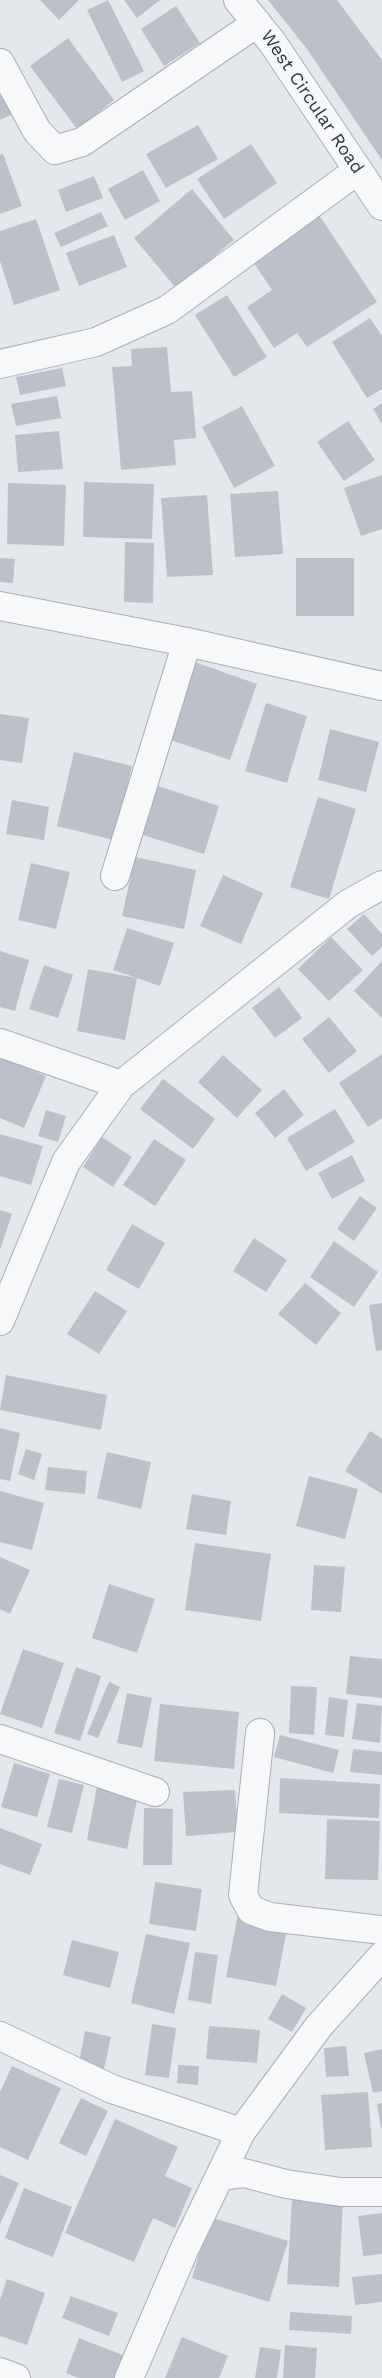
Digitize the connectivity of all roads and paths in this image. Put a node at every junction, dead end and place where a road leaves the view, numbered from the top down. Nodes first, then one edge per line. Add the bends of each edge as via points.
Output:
1 (238, 0) edge
2 (257, 23) junction
3 (0, 65) edge
4 (358, 170) junction
5 (382, 206) edge
6 (0, 364) edge
7 (0, 606) edge
8 (187, 642) junction
9 (382, 686) edge
10 (115, 876) dead end
11 (382, 885) edge
12 (0, 1043) edge
13 (121, 1085) junction
14 (0, 1321) edge
15 (260, 1732) dead end
16 (0, 1739) edge
17 (155, 1792) dead end
18 (382, 1930) edge
19 (382, 1956) edge
20 (0, 2036) edge
21 (241, 2132) junction
22 (220, 2176) junction
23 (382, 2192) edge
24 (0, 2372) edge
25 (16, 2378) edge
26 (128, 2378) edge

1 - 2 street, West Circular Road
2 - 3 street via 82,142 55,150 37,132
2 - 4 street, West Circular Road
4 - 5 street, West Circular Road
4 - 6 street via 167,310 96,342
7 - 8 street
8 - 9 street
8 - 10 street
11 - 13 street via 348,904
12 - 13 street
13 - 14 street via 66,1162
15 - 18 street via 243,1895 251,1910 270,1916
16 - 17 street
19 - 21 street via 319,2026
20 - 21 street via 112,2089
21 - 22 street
22 - 23 street via 244,2173 286,2184 341,2192
22 - 26 street
24 - 25 street

